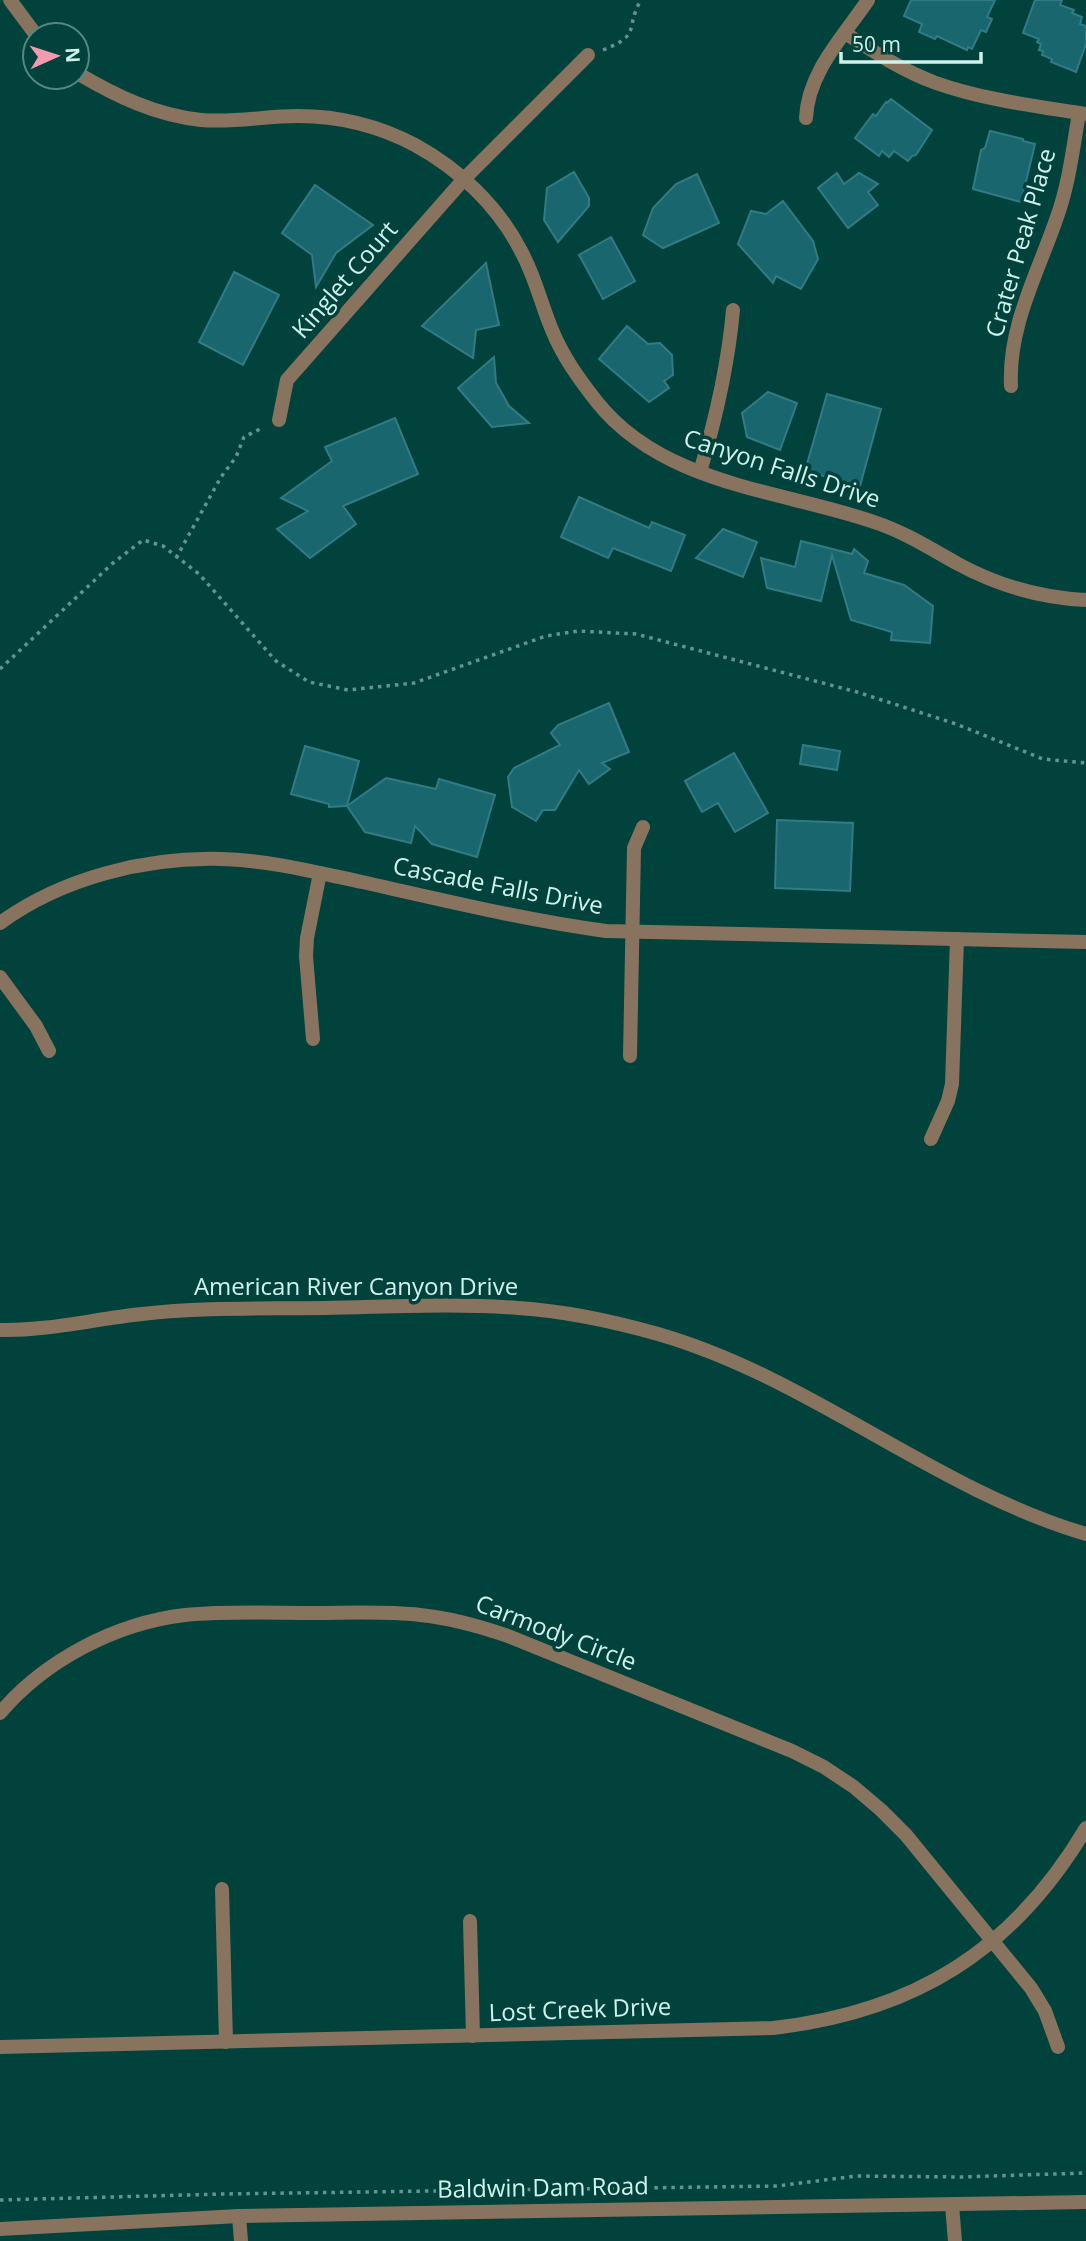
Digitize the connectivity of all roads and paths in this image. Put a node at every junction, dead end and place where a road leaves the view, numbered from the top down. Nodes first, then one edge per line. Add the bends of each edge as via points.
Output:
1 (10, 0) edge
2 (641, 0) edge
3 (868, 0) edge
4 (26, 21) edge
5 (845, 33) junction
6 (588, 55) joint
7 (91, 81) edge
8 (1082, 113) edge
9 (806, 118) dead end
10 (464, 179) junction
11 (733, 310) dead end
12 (1011, 386) dead end
13 (279, 420) joint
14 (700, 472) junction
15 (176, 558) junction
16 (1086, 600) edge
17 (0, 669) edge
18 (1086, 764) edge
19 (643, 827) dead end
20 (320, 873) junction
21 (0, 923) edge
22 (632, 932) junction
23 (957, 939) junction
24 (1086, 942) edge
25 (0, 977) edge
26 (313, 1039) dead end
27 (49, 1051) dead end
28 (630, 1056) dead end
29 (931, 1139) dead end
30 (0, 1330) edge
31 (1086, 1534) edge
32 (0, 1713) edge
33 (1086, 1828) edge
34 (222, 1889) dead end
35 (470, 1921) dead end
36 (993, 1941) junction
37 (473, 2036) junction
38 (226, 2042) junction
39 (0, 2048) edge
40 (1058, 2048) dead end
41 (1086, 2173) edge
42 (0, 2200) edge
43 (1086, 2202) edge
44 (952, 2205) junction
45 (239, 2216) junction
46 (0, 2229) edge
47 (241, 2241) edge
48 (955, 2241) edge

1 - 4 street
2 - 6 path via 628,37
3 - 5 street
5 - 8 street via 935,82 986,97
5 - 9 street via 809,91
6 - 10 street, Kinglet Court
7 - 10 street, Canyon Falls Drive via 136,104 201,120 297,116 363,125 413,144
8 - 12 street, Crater Peak Place via 1058,215 1018,321
10 - 13 street, Kinglet Court via 287,380
10 - 14 street, Canyon Falls Drive via 516,241 562,351 600,406 640,441
11 - 14 street via 724,379
13 - 15 path via 244,437
14 - 16 street, Canyon Falls Drive via 875,522 1016,588
15 - 17 path via 163,546 143,540
15 - 18 path via 199,574 276,661 309,682 348,690 414,683 546,636 578,631 636,634 857,692 1043,759
19 - 22 street via 634,848
20 - 21 street, Cascade Falls Drive via 222,859 155,863 77,883
20 - 22 street, Cascade Falls Drive via 558,925
20 - 26 street via 306,956
22 - 23 street, Cascade Falls Drive
22 - 28 street
23 - 24 street, Cascade Falls Drive
23 - 29 street via 952,1084
25 - 27 street
30 - 31 street, American River Canyon Drive via 195,1310 473,1306 568,1313 649,1331 716,1354 792,1390 974,1490
32 - 36 street, Carmody Circle via 28,1685 79,1649 152,1621 213,1613 404,1614 457,1620 509,1636 824,1767 872,1802 906,1835
33 - 36 street, Lost Creek Drive via 1045,1889
34 - 38 street
35 - 37 street
36 - 37 street, Lost Creek Drive via 950,1972 890,2002 813,2023
36 - 40 street, Carmody Circle via 1045,2011
37 - 38 street, Lost Creek Drive
38 - 39 street, Lost Creek Drive
41 - 42 path via 856,2176 763,2186
43 - 44 street, Baldwin Dam Road
44 - 45 street, Baldwin Dam Road
44 - 48 street
45 - 46 street, Baldwin Dam Road
45 - 47 street

